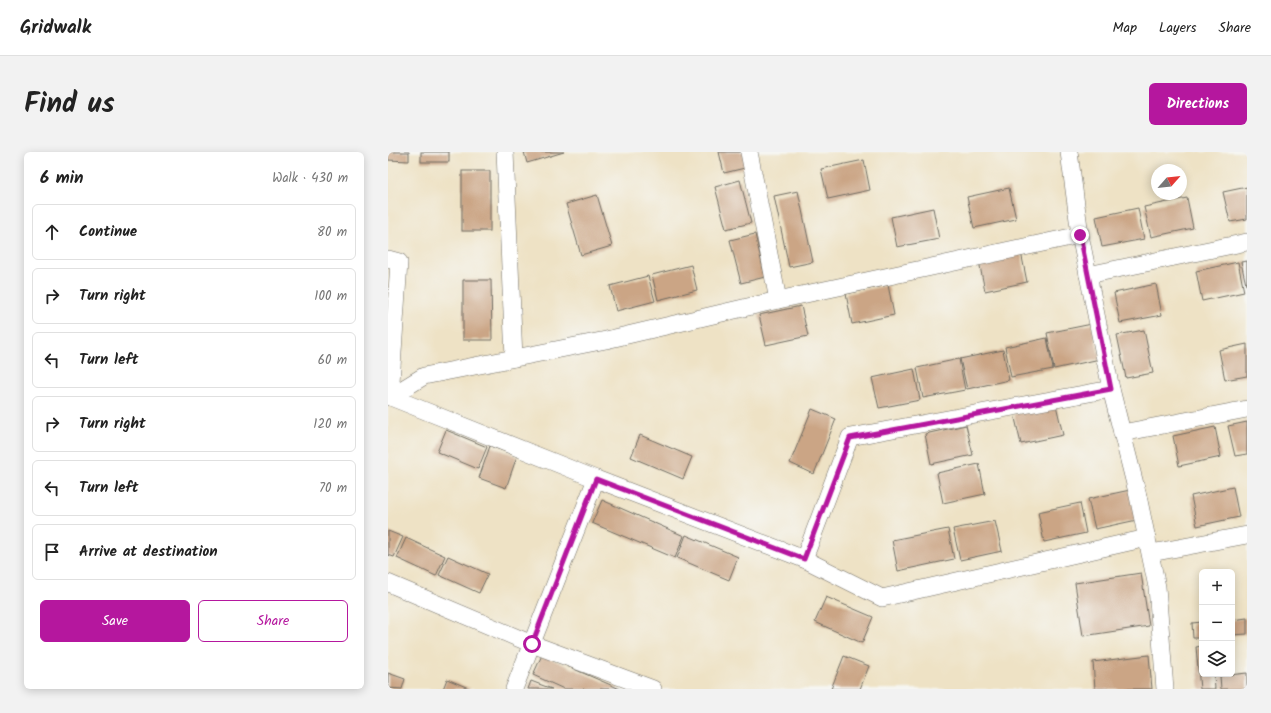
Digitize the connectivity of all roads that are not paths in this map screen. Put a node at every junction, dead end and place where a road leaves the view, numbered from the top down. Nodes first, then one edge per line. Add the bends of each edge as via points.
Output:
1 (505, 152) edge
2 (749, 152) edge
3 (1069, 152) edge
4 (1080, 235) junction
5 (1247, 242) edge
6 (388, 259) edge
7 (1088, 275) junction
8 (778, 300) junction
9 (514, 358) junction
10 (1111, 389) junction
11 (389, 397) edge
12 (1247, 409) edge
13 (1122, 433) junction
14 (596, 479) junction
15 (1247, 536) edge
16 (1149, 546) junction
17 (804, 559) junction
18 (388, 583) edge
19 (532, 644) junction
20 (514, 689) edge
21 (652, 689) edge
22 (1165, 689) edge

1 - 9 street
2 - 8 street
3 - 4 street
4 - 7 street
4 - 8 street
5 - 7 street
6 - 11 street via 399,262
7 - 10 street
8 - 9 street via 606,340
9 - 11 street via 424,376
10 - 13 street
10 - 17 street via 850,438
11 - 14 street
12 - 13 street
13 - 16 street
14 - 17 street
14 - 19 street
15 - 16 street
16 - 17 street via 882,598
16 - 22 street via 1157,587
18 - 19 street
19 - 20 street
19 - 21 street

